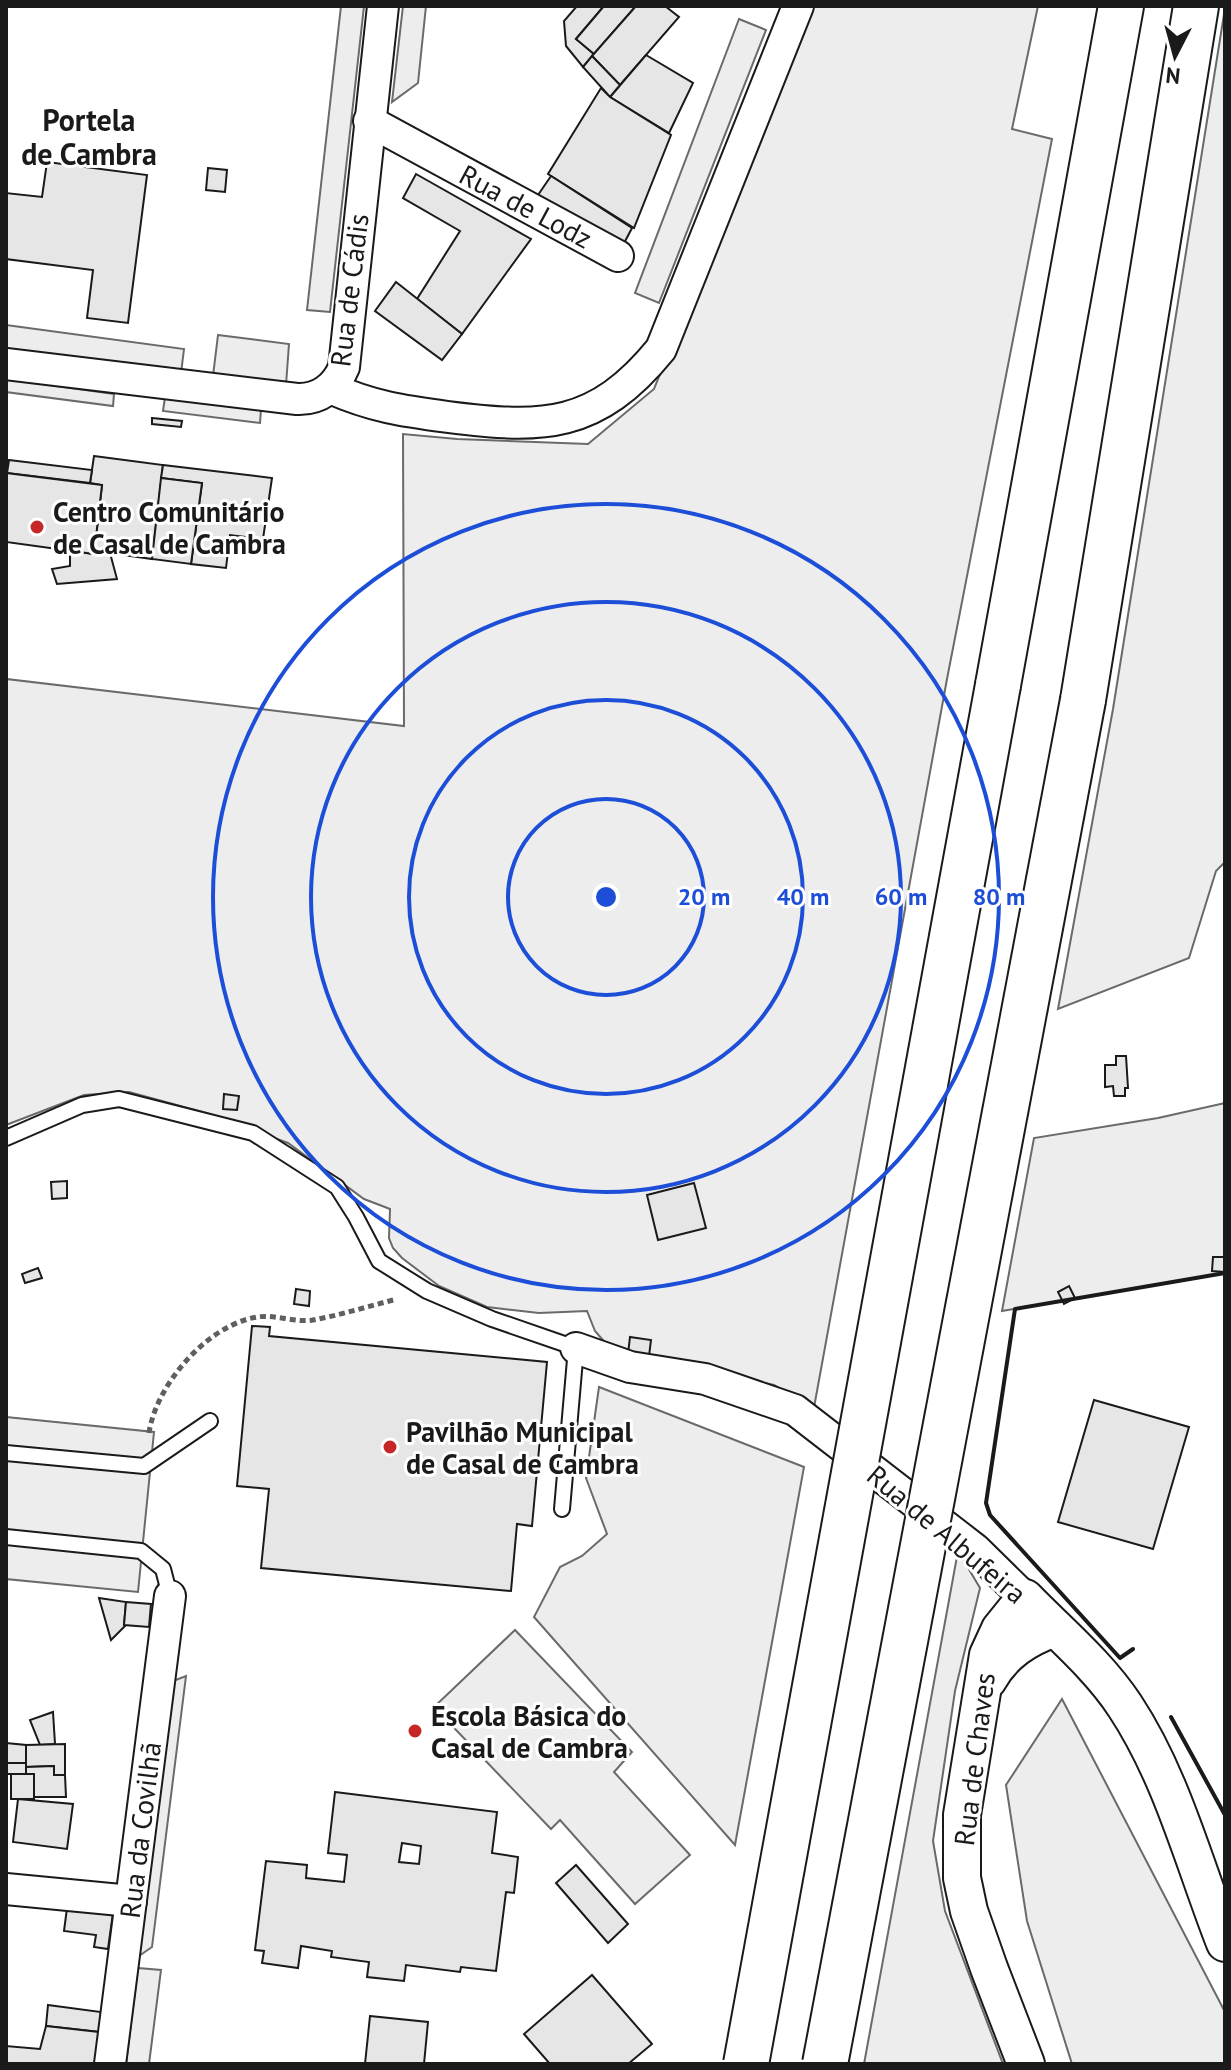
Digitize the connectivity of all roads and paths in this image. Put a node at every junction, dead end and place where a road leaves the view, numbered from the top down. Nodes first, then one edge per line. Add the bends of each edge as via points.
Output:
1 (383, 6) edge
2 (798, 6) edge
3 (1121, 6) edge
4 (1196, 6) edge
5 (369, 121) junction
6 (618, 256) dead end
7 (6, 364) edge
8 (330, 388) junction
9 (6, 1138) edge
10 (427, 1291) junction
11 (576, 1348) junction
12 (210, 1421) dead end
13 (6, 1453) edge
14 (144, 1466) junction
15 (562, 1509) dead end
16 (6, 1537) edge
17 (170, 1596) joint
18 (1025, 1598) junction
19 (1055, 1628) junction
20 (981, 1692) junction
21 (6, 1889) edge
22 (131, 1901) junction
23 (1221, 1923) edge
24 (110, 2064) edge
25 (746, 2064) edge
26 (825, 2064) edge
27 (1026, 2064) edge

1 - 5 street, Rua de Cádis
2 - 8 street via 661,349 621,390 581,414 531,424 382,408
3 - 25 highway, bridge
4 - 26 highway, bridge via 1083,700
5 - 6 street, Rua de Lodz
5 - 8 street, Rua de Cádis via 344,367
7 - 8 street, Rua de Cádis via 297,399
9 - 10 lane via 82,1105 119,1099 253,1133 337,1187 379,1261
10 - 11 lane
10 - 14 path via 310,1321 258,1317 230,1327 193,1352 169,1380 151,1421
11 - 15 lane
11 - 18 street, Rua de Albufeira via 630,1367 705,1379 795,1410 975,1549
12 - 14 lane
13 - 14 lane
16 - 17 lane via 141,1551 163,1569
17 - 22 street, Rua da Covilhã
18 - 19 street, Rua de Albufeira
18 - 20 street, Rua de Chaves via 994,1641
19 - 20 street via 1004,1657
19 - 23 street, Rua de Albufeira via 1105,1680 1134,1721 1159,1766
20 - 27 street, Rua de Chaves via 962,1815 962,1878 969,1911
21 - 22 street
22 - 24 street, Rua da Covilhã

